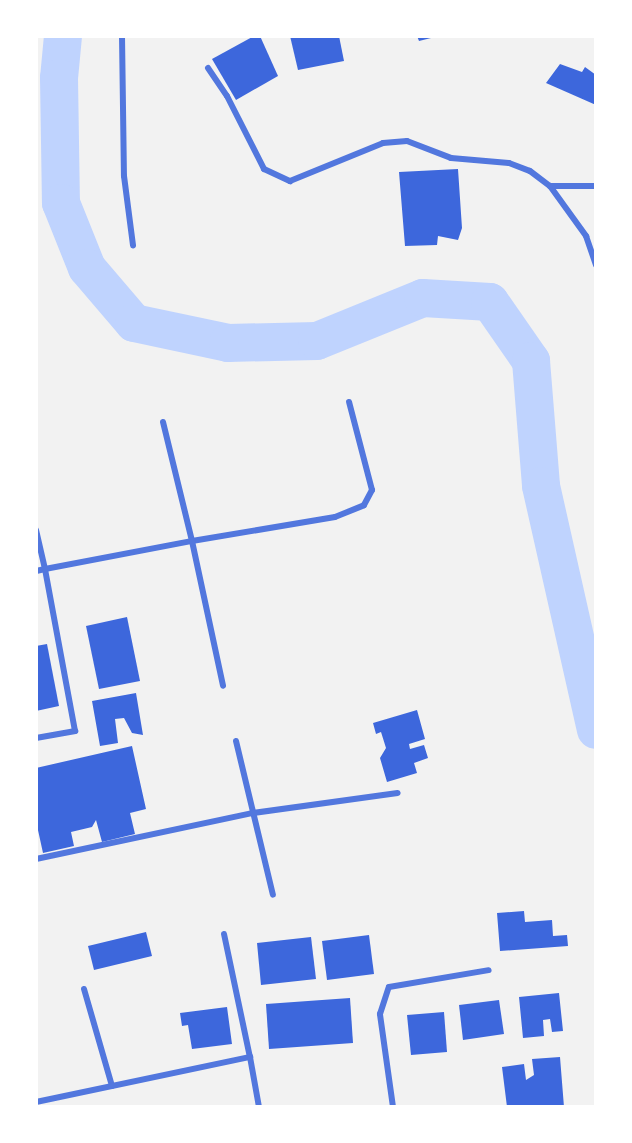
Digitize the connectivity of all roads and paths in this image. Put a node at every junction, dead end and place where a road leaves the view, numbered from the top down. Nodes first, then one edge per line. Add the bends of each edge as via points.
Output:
1 (122, 36) edge
2 (208, 68) dead end
3 (550, 186) junction
4 (596, 186) edge
5 (133, 245) dead end
6 (596, 265) edge
7 (349, 402) dead end
8 (163, 422) dead end
9 (36, 530) edge
10 (192, 541) junction
11 (45, 569) junction
12 (36, 571) edge
13 (224, 686) dead end
14 (36, 738) edge
15 (236, 741) dead end
16 (398, 793) dead end
17 (253, 813) junction
18 (36, 859) edge
19 (273, 895) dead end
20 (224, 934) dead end
21 (489, 970) dead end
22 (84, 989) dead end
23 (250, 1057) junction
24 (112, 1086) junction
25 (36, 1102) edge
26 (259, 1107) edge
27 (393, 1107) edge

1 - 5 street via 124,176
2 - 3 street via 227,96 264,169 290,181 384,143 407,141 451,158 509,163 530,171
3 - 4 street
3 - 6 street via 586,237
7 - 10 street via 372,490 364,506 335,517
8 - 10 street
9 - 11 street
10 - 11 street
10 - 13 street
11 - 12 street
11 - 14 street via 75,731
15 - 17 street
16 - 17 street
17 - 18 street
17 - 19 street
20 - 23 street
21 - 27 street via 389,987 380,1014
22 - 24 street
23 - 24 street
23 - 26 street
24 - 25 street

